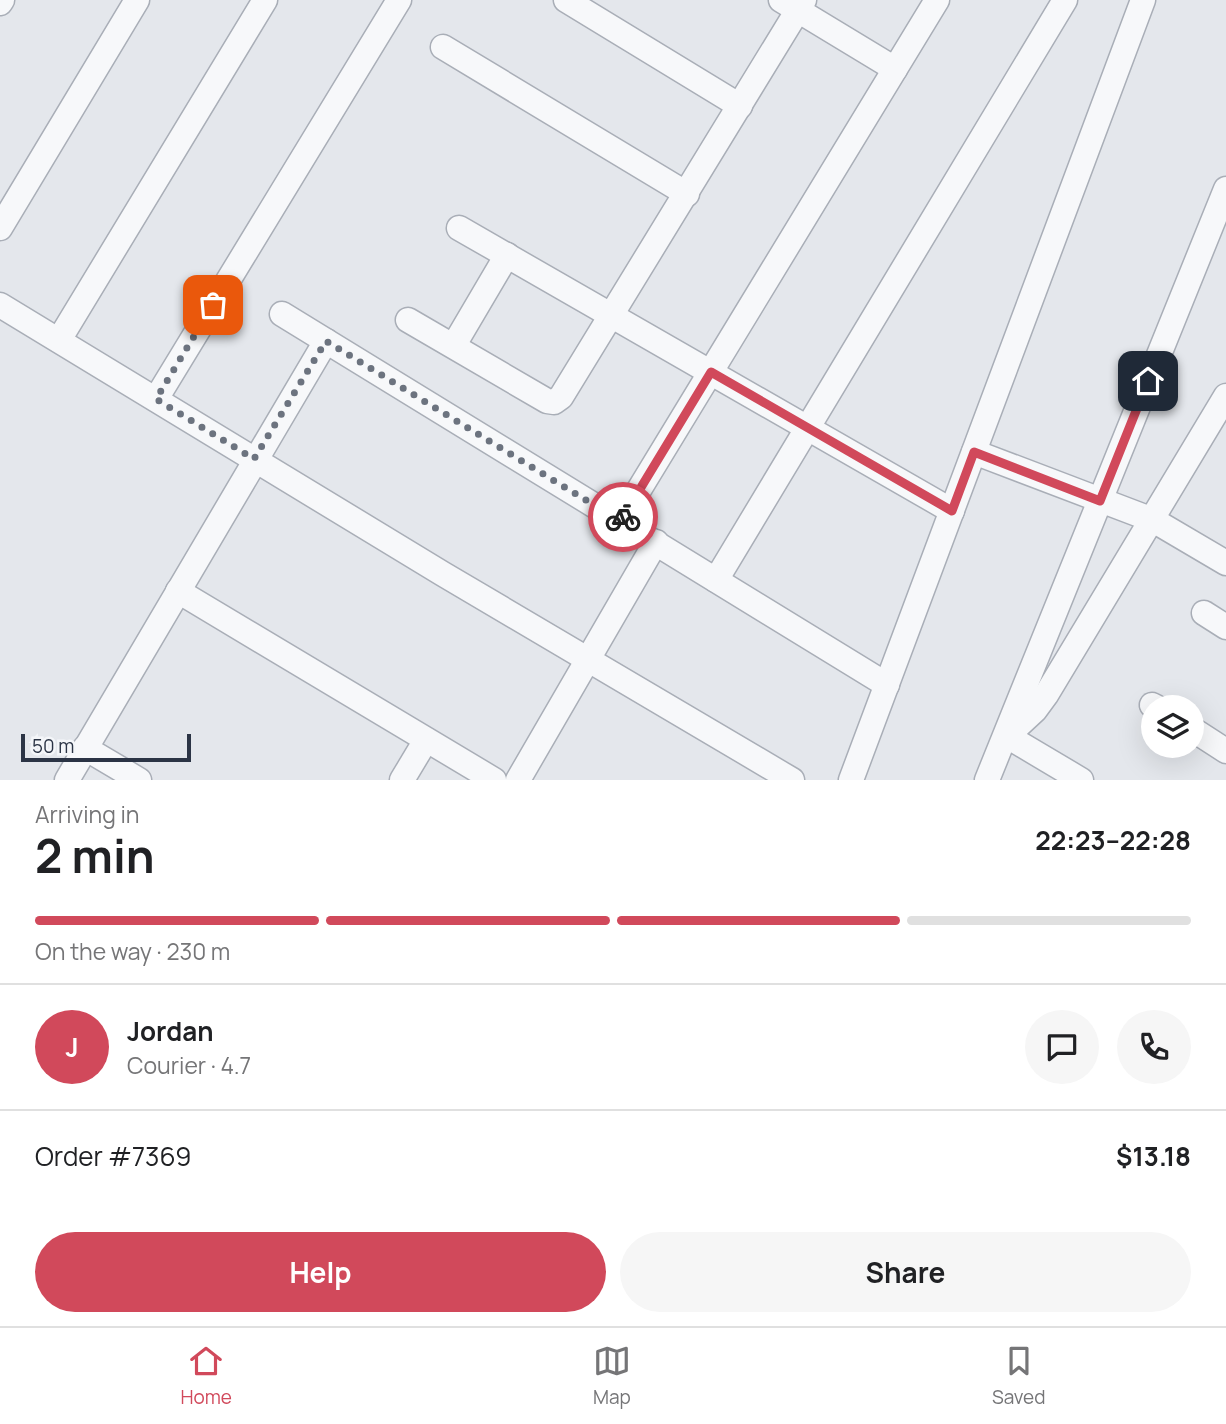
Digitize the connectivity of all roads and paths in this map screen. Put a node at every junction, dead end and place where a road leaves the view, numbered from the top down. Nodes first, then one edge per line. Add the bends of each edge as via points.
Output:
1 (137, 0) edge
2 (265, 0) edge
3 (399, 0) edge
4 (566, 0) edge
5 (937, 0) edge
6 (1065, 0) edge
7 (1143, 0) edge
8 (794, 4) edge
9 (443, 47) dead end
10 (895, 69) junction
11 (740, 106) junction
12 (1226, 189) edge
13 (687, 194) junction
14 (0, 228) edge
15 (460, 228) dead end
16 (507, 255) junction
17 (0, 304) edge
18 (282, 314) dead end
19 (613, 316) junction
20 (408, 320) dead end
21 (59, 340) junction
22 (326, 341) junction
23 (454, 345) junction
24 (711, 372) junction
25 (1226, 396) edge
26 (156, 399) junction
27 (807, 428) junction
28 (974, 452) junction
29 (254, 459) junction
30 (1100, 501) junction
31 (952, 511) junction
32 (1153, 520) junction
33 (620, 521) junction
34 (656, 542) junction
35 (1226, 563) edge
36 (716, 580) junction
37 (178, 591) junction
38 (1204, 613) dead end
39 (1226, 627) edge
40 (589, 659) junction
41 (887, 685) junction
42 (1007, 736) junction
43 (1204, 737) edge
44 (426, 740) junction
45 (85, 748) junction
46 (1226, 751) edge
47 (67, 780) edge
48 (139, 780) edge
49 (402, 780) edge
50 (494, 780) edge
51 (518, 780) edge
52 (792, 780) edge
53 (851, 780) edge
54 (987, 780) edge
55 (1081, 780) edge

1 - 14 street
2 - 21 street
3 - 26 street
4 - 11 street
5 - 10 street
6 - 27 street
7 - 28 street
8 - 10 street
8 - 11 street
9 - 13 street
10 - 24 street
11 - 13 street
12 - 30 street
13 - 19 street
15 - 16 street
16 - 19 street
16 - 23 street
17 - 21 street
18 - 22 street
19 - 23 street via 554,402
19 - 24 street
20 - 23 street
21 - 26 street
22 - 29 street
22 - 33 street
24 - 27 street
24 - 33 street
25 - 32 street
26 - 29 street
27 - 31 street
27 - 36 street
28 - 30 street
28 - 31 street
29 - 37 street
29 - 40 street
30 - 32 street
30 - 42 street
31 - 41 street
32 - 35 street
32 - 42 street via 1046,695
33 - 34 street
34 - 36 street
34 - 40 street
36 - 41 street
37 - 44 street
37 - 45 street
38 - 39 street
40 - 51 street
40 - 52 street
41 - 53 street
42 - 54 street
42 - 55 street
43 - 46 street
44 - 49 street
44 - 50 street
45 - 47 street
45 - 48 street

